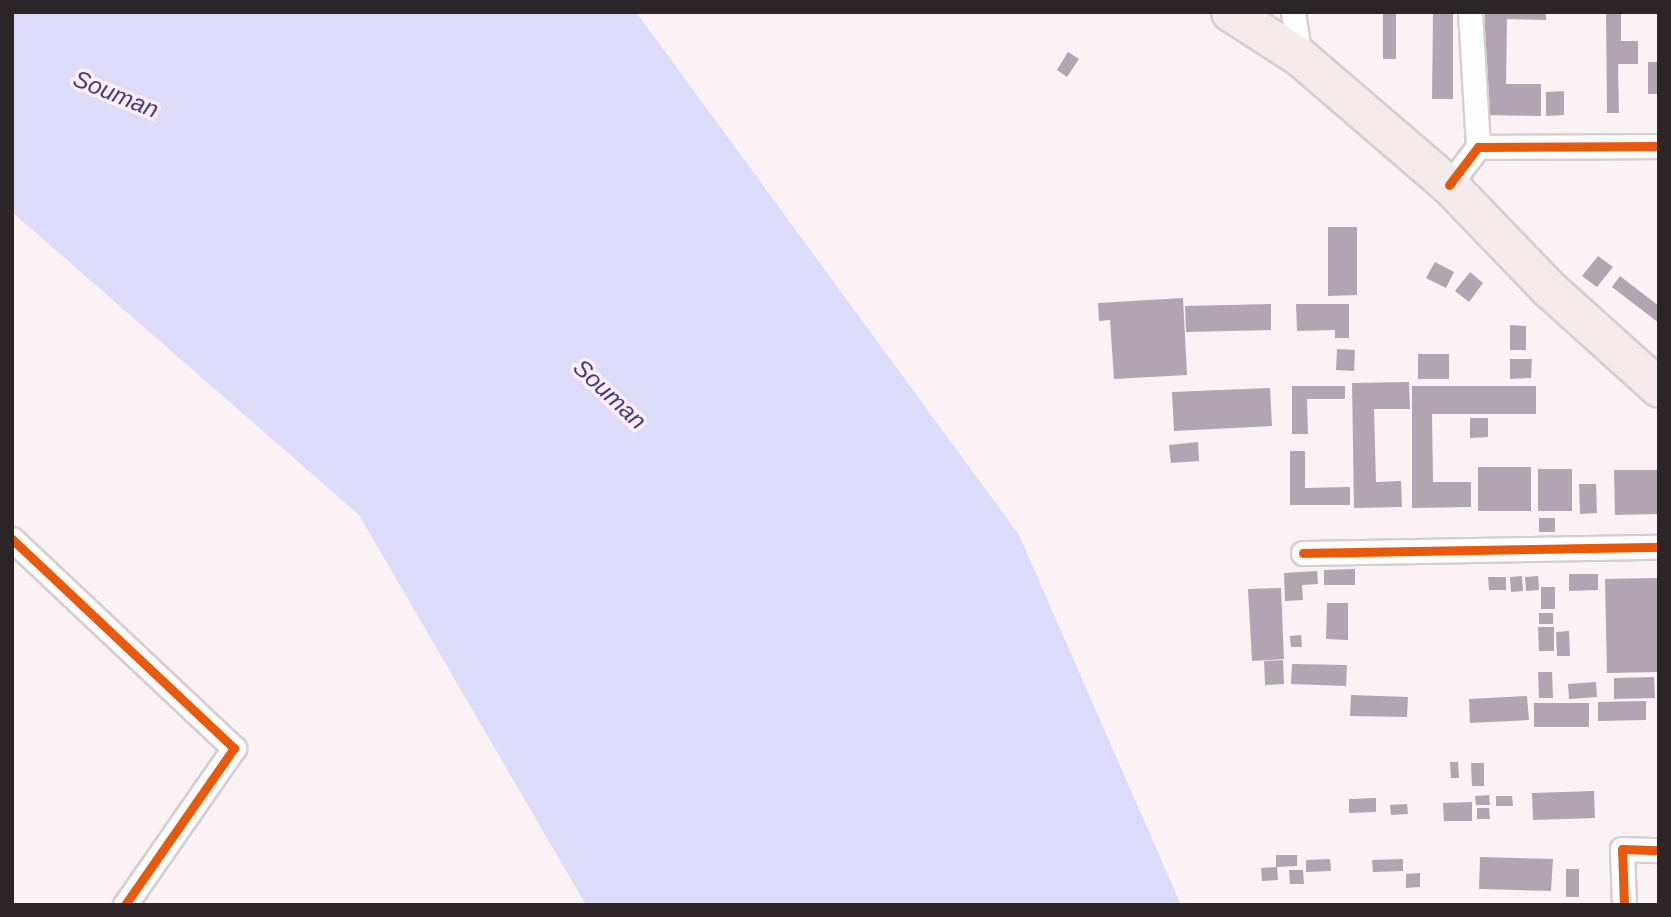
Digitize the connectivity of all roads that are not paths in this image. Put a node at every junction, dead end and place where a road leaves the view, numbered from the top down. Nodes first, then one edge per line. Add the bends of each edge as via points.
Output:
1 (1230, 12) edge
2 (1293, 12) edge
3 (1470, 12) edge
4 (1300, 57) junction
5 (1659, 146) edge
6 (1478, 147) junction
7 (1449, 185) junction
8 (1659, 388) edge
9 (12, 540) edge
10 (1659, 547) edge
11 (1303, 553) dead end
12 (1659, 850) edge
13 (125, 905) edge
14 (1624, 905) edge

1 - 4 main road
2 - 4 street
3 - 6 street
4 - 7 main road
5 - 6 street
6 - 7 street
7 - 8 main road via 1548,288
9 - 13 street via 234,748
10 - 11 street
12 - 14 street via 1622,849

